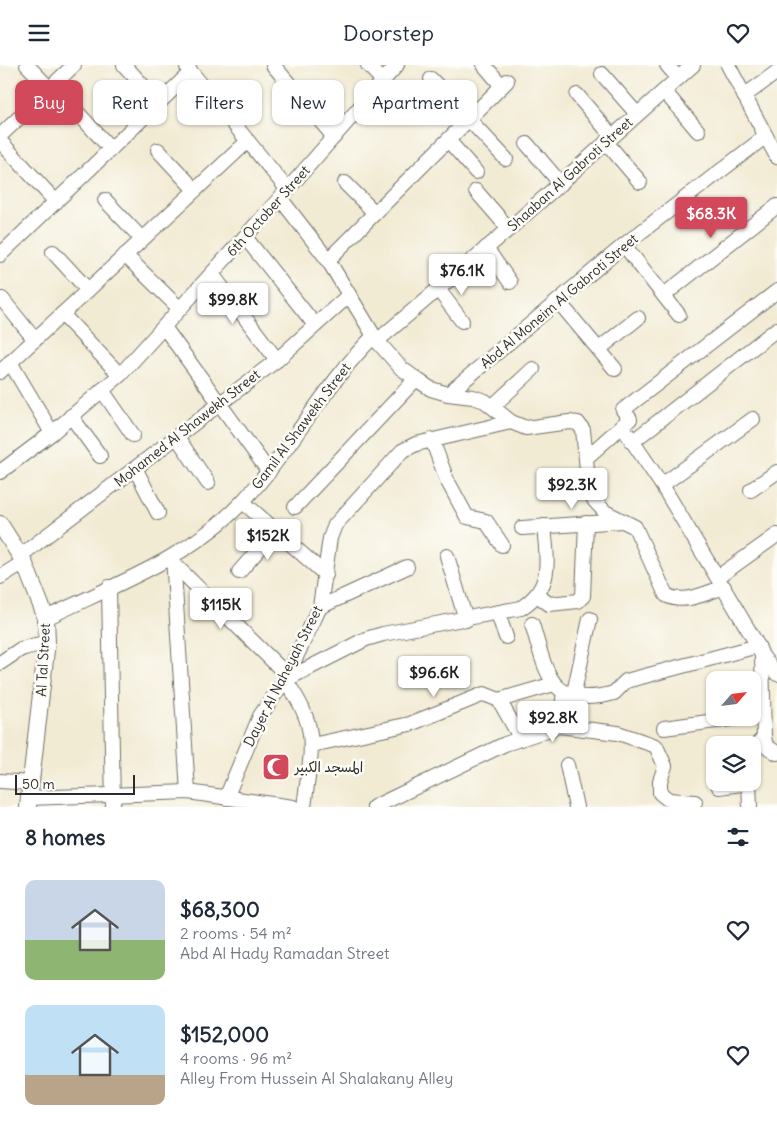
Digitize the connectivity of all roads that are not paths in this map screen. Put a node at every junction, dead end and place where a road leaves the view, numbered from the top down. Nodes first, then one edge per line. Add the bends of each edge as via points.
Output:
1 (26, 65) edge
2 (74, 65) edge
3 (124, 65) edge
4 (273, 65) edge
5 (368, 65) edge
6 (397, 65) edge
7 (484, 65) edge
8 (667, 65) edge
9 (693, 65) edge
10 (728, 65) edge
11 (188, 69) edge
12 (777, 72) edge
13 (602, 73) dead end
14 (678, 78) junction
15 (43, 80) edge
16 (58, 80) edge
17 (138, 80) edge
18 (382, 80) edge
19 (384, 80) edge
20 (664, 91) junction
21 (167, 94) edge
22 (577, 95) dead end
23 (744, 96) junction
24 (477, 112) edge
25 (354, 114) edge
26 (637, 114) junction
27 (83, 120) edge
28 (15, 121) edge
29 (136, 125) edge
30 (464, 125) edge
31 (475, 125) edge
32 (698, 131) dead end
33 (2, 133) edge
34 (766, 136) junction
35 (334, 137) junction
36 (609, 139) junction
37 (448, 140) junction
38 (248, 141) junction
39 (527, 144) dead end
40 (111, 149) junction
41 (158, 151) dead end
42 (777, 157) edge
43 (506, 159) dead end
44 (476, 171) dead end
45 (640, 182) dead end
46 (345, 183) dead end
47 (561, 184) junction
48 (195, 190) junction
49 (476, 191) dead end
50 (284, 194) junction
51 (106, 200) dead end
52 (56, 202) junction
53 (777, 206) edge
54 (375, 213) junction
55 (509, 229) junction
56 (245, 237) junction
57 (142, 239) junction
58 (624, 245) junction
59 (3, 248) edge
60 (486, 249) junction
61 (53, 252) dead end
62 (125, 255) junction
63 (328, 260) junction
64 (212, 274) junction
65 (510, 282) dead end
66 (438, 289) junction
67 (88, 290) junction
68 (777, 291) edge
69 (349, 295) junction
70 (664, 295) junction
71 (2, 299) dead end
72 (558, 301) junction
73 (180, 309) junction
74 (62, 314) junction
75 (679, 315) dead end
76 (638, 318) dead end
77 (462, 321) dead end
78 (316, 325) junction
79 (164, 327) junction
80 (777, 329) edge
81 (34, 339) junction
82 (375, 339) junction
83 (599, 349) junction
84 (276, 360) junction
85 (5, 367) edge
86 (533, 369) dead end
87 (616, 369) dead end
88 (120, 375) junction
89 (416, 379) junction
90 (102, 389) junction
91 (448, 394) junction
92 (220, 404) junction
93 (493, 406) junction
94 (72, 416) junction
95 (753, 419) dead end
96 (511, 422) junction
97 (622, 426) junction
98 (52, 433) junction
99 (133, 435) dead end
100 (177, 437) junction
101 (432, 440) junction
102 (632, 442) junction
103 (100, 457) dead end
104 (586, 458) junction
105 (135, 469) junction
106 (0, 472) edge
107 (268, 472) junction
108 (777, 472) edge
109 (208, 483) dead end
110 (662, 485) junction
111 (751, 491) dead end
112 (243, 502) junction
113 (295, 507) dead end
114 (158, 513) dead end
115 (625, 520) junction
116 (586, 523) junction
117 (0, 524) edge
118 (544, 527) junction
119 (522, 528) dead end
120 (276, 531) junction
121 (777, 535) edge
122 (502, 545) dead end
123 (448, 556) dead end
124 (22, 559) junction
125 (174, 560) junction
126 (407, 567) dead end
127 (239, 572) dead end
128 (326, 575) junction
129 (0, 577) edge
130 (721, 582) junction
131 (109, 587) junction
132 (537, 595) junction
133 (320, 607) junction
134 (498, 614) junction
135 (46, 619) junction
136 (590, 619) dead end
137 (466, 620) junction
138 (532, 624) dead end
139 (506, 637) dead end
140 (47, 642) junction
141 (766, 654) edge
142 (0, 663) edge
143 (777, 674) edge
144 (286, 677) junction
145 (564, 691) junction
146 (761, 693) edge
147 (499, 700) junction
148 (706, 722) edge
149 (559, 726) junction
150 (761, 726) edge
151 (664, 728) dead end
152 (764, 737) junction
153 (521, 739) junction
154 (761, 740) edge
155 (312, 745) junction
156 (777, 753) edge
157 (567, 765) dead end
158 (0, 781) edge
159 (749, 791) edge
160 (188, 792) junction
161 (30, 796) edge
162 (226, 797) junction
163 (113, 801) edge
164 (695, 801) dead end
165 (293, 807) edge
166 (304, 807) edge
167 (374, 807) edge
168 (576, 807) edge
169 (750, 807) edge

1 - 15 street
2 - 16 street
3 - 17 street
4 - 35 street
5 - 18 street
6 - 19 street, 6th October Street
7 - 24 street via 505,84
8 - 14 street
9 - 14 street, Shaaban Al Gabroti Street
10 - 23 street
11 - 21 street
11 - 38 street, Dayer Al Naheyah Street
12 - 23 street
13 - 26 street
14 - 20 street, Shaaban Al Gabroti Street
20 - 26 street, Shaaban Al Gabroti Street
20 - 32 street
22 - 36 street
23 - 34 street
25 - 35 street, 6th October Street
26 - 36 street, Shaaban Al Gabroti Street
27 - 40 street
28 - 33 street
29 - 40 street
30 - 37 street
31 - 43 street
33 - 52 street
34 - 42 street
34 - 58 street, Abd Al Moneim Al Gabroti Street
35 - 50 street, 6th October Street
36 - 45 street
36 - 47 street, Shaaban Al Gabroti Street
37 - 44 street
37 - 54 street
38 - 48 street
38 - 50 street, Dayer Al Naheyah Street
39 - 47 street
40 - 52 street
41 - 48 street
46 - 54 street
47 - 55 street, Shaaban Al Gabroti Street
48 - 57 street
49 - 55 street
50 - 56 street, 6th October Street
50 - 63 street, Dayer Al Naheyah Street
51 - 57 street
52 - 59 street
53 - 70 street
54 - 63 street
55 - 60 street, Shaaban Al Gabroti Street
56 - 64 street, 6th October Street
56 - 78 street
57 - 62 street
58 - 70 street
58 - 72 street, Abd Al Moneim Al Gabroti Street
60 - 65 street
60 - 66 street, Shaaban Al Gabroti Street
61 - 67 street
62 - 67 street
62 - 73 street
63 - 69 street, Dayer Al Naheyah Street
64 - 73 street, 6th October Street
64 - 84 street
66 - 77 street
66 - 82 street, Shaaban Al Gabroti Street
67 - 74 street
68 - 97 street via 622,410 630,419
69 - 78 street, Mohamed Al Shawekh Street
69 - 82 street, Dayer Al Naheyah Street
70 - 75 street
71 - 81 street
72 - 83 street
72 - 91 street, Abd Al Moneim Al Gabroti Street
73 - 79 street, 6th October Street
74 - 81 street
74 - 88 street
76 - 83 street
78 - 84 street, Mohamed Al Shawekh Street
79 - 88 street, 6th October Street
79 - 92 street
80 - 102 street
81 - 85 street
82 - 89 street, Dayer Al Naheyah Street via 401,368
82 - 107 street, Gamil Al Shawekh Street via 356,354
83 - 87 street
84 - 92 street, Mohamed Al Shawekh Street
85 - 98 street
86 - 93 street
88 - 90 street, 6th October Street
89 - 91 street, Dayer Al Naheyah Street via 431,389
89 - 113 street
90 - 94 street, 6th October Street
90 - 99 street
91 - 93 street, Dayer Al Naheyah Street via 474,397
92 - 100 street, Mohamed Al Shawekh Street
92 - 107 street
93 - 96 street, Dayer Al Naheyah Street
94 - 98 street, 6th October Street
94 - 103 street
95 - 110 street
96 - 101 street, Dayer Al Naheyah Street
96 - 104 street, Dayer Al Naheyah Street via 526,429 578,423 583,430
97 - 102 street
97 - 104 street
98 - 106 street, 6th October Street
100 - 105 street, Mohamed Al Shawekh Street
100 - 109 street
101 - 122 street via 447,480 467,517 486,521
101 - 128 street, Dayer Al Naheyah Street via 402,451 342,516 330,538
102 - 110 street
104 - 115 street, Dayer Al Naheyah Street via 589,489 594,500 605,512
105 - 114 street
105 - 124 street, Mohamed Al Shawekh Street
107 - 112 street, Gamil Al Shawekh Street
108 - 111 street
110 - 130 street
112 - 120 street
112 - 125 street, Gamil Al Shawekh Street
115 - 116 street
115 - 130 street, Dayer Al Naheyah Street via 639,532 666,595 674,600 683,599
116 - 118 street
116 - 132 street via 583,596 578,601 549,604
117 - 124 street, Al Tal Street
118 - 119 street
118 - 132 street via 547,570
120 - 127 street
120 - 128 street
121 - 130 street
123 - 137 street
124 - 129 street, Mohamed Al Shawekh Street
124 - 135 street, Al Tal Street
125 - 131 street, Gamil Al Shawekh Street
125 - 144 street
125 - 160 street
126 - 133 street
128 - 133 street, Dayer Al Naheyah Street
130 - 141 street
131 - 135 street, Gamil Al Shawekh Street
131 - 163 street
132 - 134 street via 521,608
133 - 144 street, Dayer Al Naheyah Street
134 - 137 street
134 - 139 street
135 - 140 street, Al Tal Street
136 - 145 street
137 - 144 street via 401,629 366,639
138 - 145 street via 545,667
140 - 142 street via 21,649
140 - 161 street, Al Tal Street
141 - 143 street
141 - 145 street via 626,681 614,693
141 - 146 street
144 - 155 street via 308,721
144 - 162 street, Dayer Al Naheyah Street via 260,716
145 - 147 street
145 - 149 street
147 - 153 street
147 - 155 street via 484,694 410,723
148 - 151 street
149 - 153 street
149 - 164 street via 618,733 656,746 665,766 660,793 669,800
150 - 152 street
152 - 154 street
152 - 156 street via 766,746
153 - 167 street via 504,744
155 - 166 street
157 - 168 street
158 - 161 street
159 - 169 street
160 - 162 street
160 - 163 street
161 - 163 street
162 - 165 street

